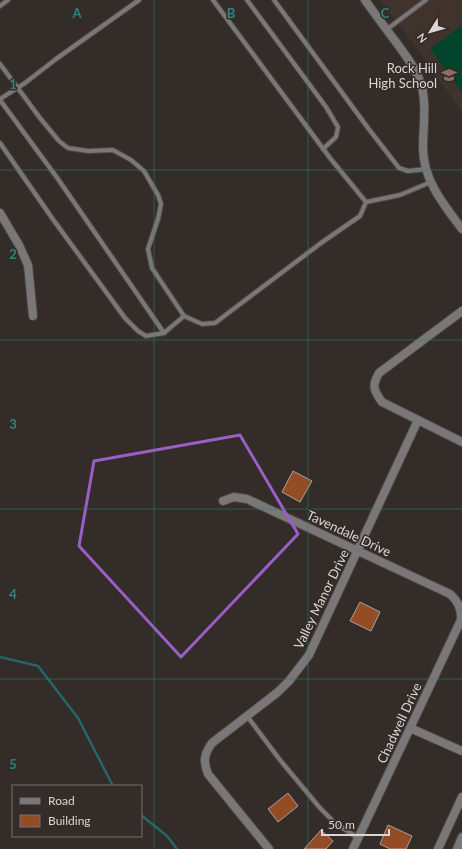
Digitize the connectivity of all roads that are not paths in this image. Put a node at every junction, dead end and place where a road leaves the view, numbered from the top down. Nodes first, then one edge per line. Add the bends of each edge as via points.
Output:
1 (8, 0) edge
2 (139, 0) edge
3 (213, 0) edge
4 (246, 0) edge
5 (274, 0) edge
6 (365, 0) edge
7 (426, 0) edge
8 (0, 6) edge
9 (386, 30) junction
10 (0, 64) edge
11 (18, 87) junction
12 (0, 99) edge
13 (0, 143) edge
14 (323, 149) junction
15 (426, 169) junction
16 (431, 182) junction
17 (366, 202) junction
18 (0, 213) edge
19 (462, 230) edge
20 (462, 311) edge
21 (33, 316) dead end
22 (184, 316) junction
23 (164, 333) junction
24 (418, 420) junction
25 (462, 442) edge
26 (223, 501) dead end
27 (358, 550) junction
28 (460, 605) joint
29 (247, 716) junction
30 (410, 728) junction
31 (462, 751) edge
32 (462, 797) edge
33 (462, 837) edge
34 (358, 838) junction
35 (269, 849) edge
36 (352, 849) edge
37 (438, 849) edge
38 (456, 849) edge

1 - 8 lane
2 - 11 lane
3 - 14 lane
4 - 14 lane via 326,107 338,127 336,137
5 - 15 lane via 399,168 408,171
6 - 9 street
7 - 9 lane
9 - 15 street via 410,63 421,85 424,99 423,150
10 - 11 lane
11 - 12 lane
11 - 22 lane via 40,118 68,148 88,151 113,150 144,171 161,204 148,249 152,268
12 - 23 lane
13 - 23 lane via 125,318 146,336
14 - 17 lane
15 - 16 street
16 - 17 lane via 400,195
16 - 19 street via 440,200
17 - 22 lane via 360,216 215,323 202,324
18 - 21 street via 28,265
20 - 24 street via 379,373 375,380 376,394 382,402
22 - 23 lane
24 - 25 street
24 - 27 street, Valley Manor Drive
26 - 27 street, Tavendale Drive via 234,496 247,499
27 - 28 street, Tavendale Drive via 450,594
27 - 29 street, Valley Manor Drive via 309,655 278,692
28 - 30 street, Chadwell Drive via 461,620
29 - 34 lane via 320,808 335,823
29 - 35 street, Valley Manor Drive via 212,743 204,758 205,766 208,774
30 - 31 street
30 - 34 street, Chadwell Drive
32 - 37 street
33 - 38 street
34 - 36 street, Chadwell Drive

